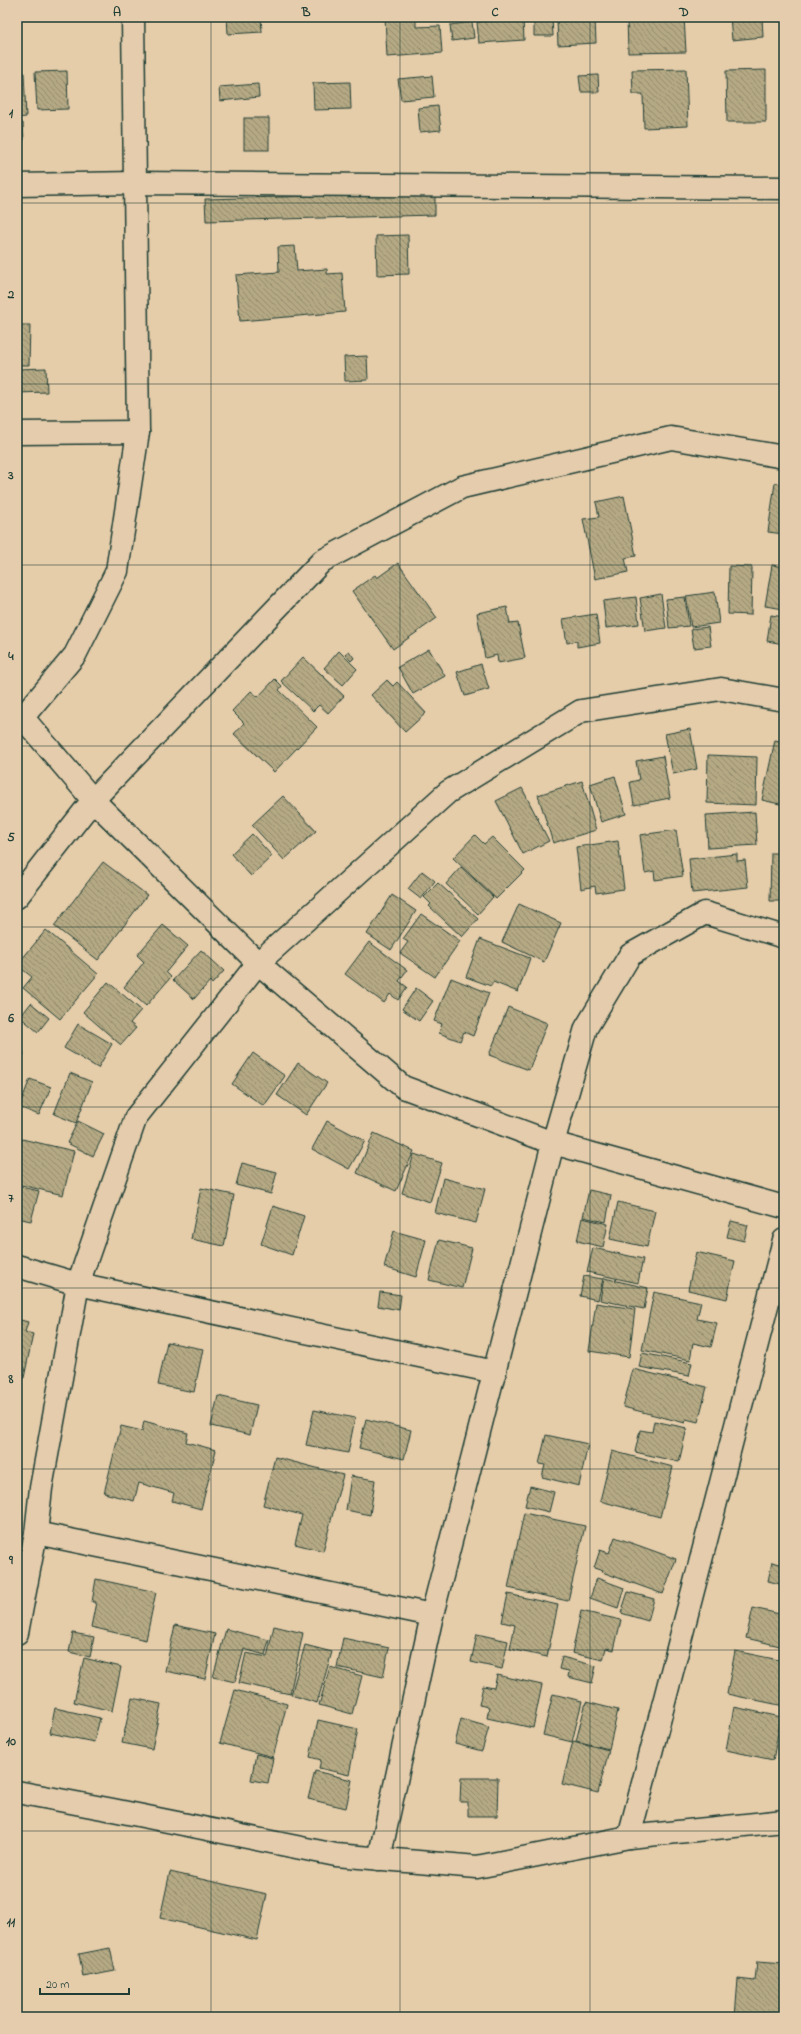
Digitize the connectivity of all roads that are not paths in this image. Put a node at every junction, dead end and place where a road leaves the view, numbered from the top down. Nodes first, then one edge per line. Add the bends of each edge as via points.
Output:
1 (133, 17) edge
2 (135, 183) junction
3 (17, 185) edge
4 (784, 188) edge
5 (138, 432) junction
6 (17, 433) edge
7 (784, 457) edge
8 (784, 700) edge
9 (19, 720) edge
10 (93, 800) junction
11 (17, 897) edge
12 (784, 937) edge
13 (258, 963) junction
14 (553, 1143) junction
15 (784, 1207) edge
16 (784, 1240) edge
17 (17, 1266) edge
18 (78, 1284) junction
19 (495, 1372) junction
20 (36, 1533) junction
21 (432, 1615) junction
22 (17, 1633) edge
23 (17, 1792) edge
24 (784, 1821) edge
25 (629, 1837) junction
26 (379, 1859) junction

1 - 2 street
2 - 3 street
2 - 4 street
2 - 5 street
5 - 6 street
5 - 9 street via 118,572 75,655
7 - 10 street via 671,438 462,487 322,561
8 - 13 street via 721,689 581,711 448,792
9 - 10 street
10 - 11 street
10 - 13 street
12 - 14 street via 705,913 630,955 586,1028
13 - 14 street via 403,1087
13 - 18 street via 136,1117
14 - 15 street
14 - 19 street
16 - 25 street
17 - 18 street
18 - 19 street
18 - 20 street via 40,1488
19 - 21 street
20 - 21 street
20 - 22 street
21 - 26 street
23 - 26 street via 336,1855
24 - 25 street
25 - 26 street via 477,1867

